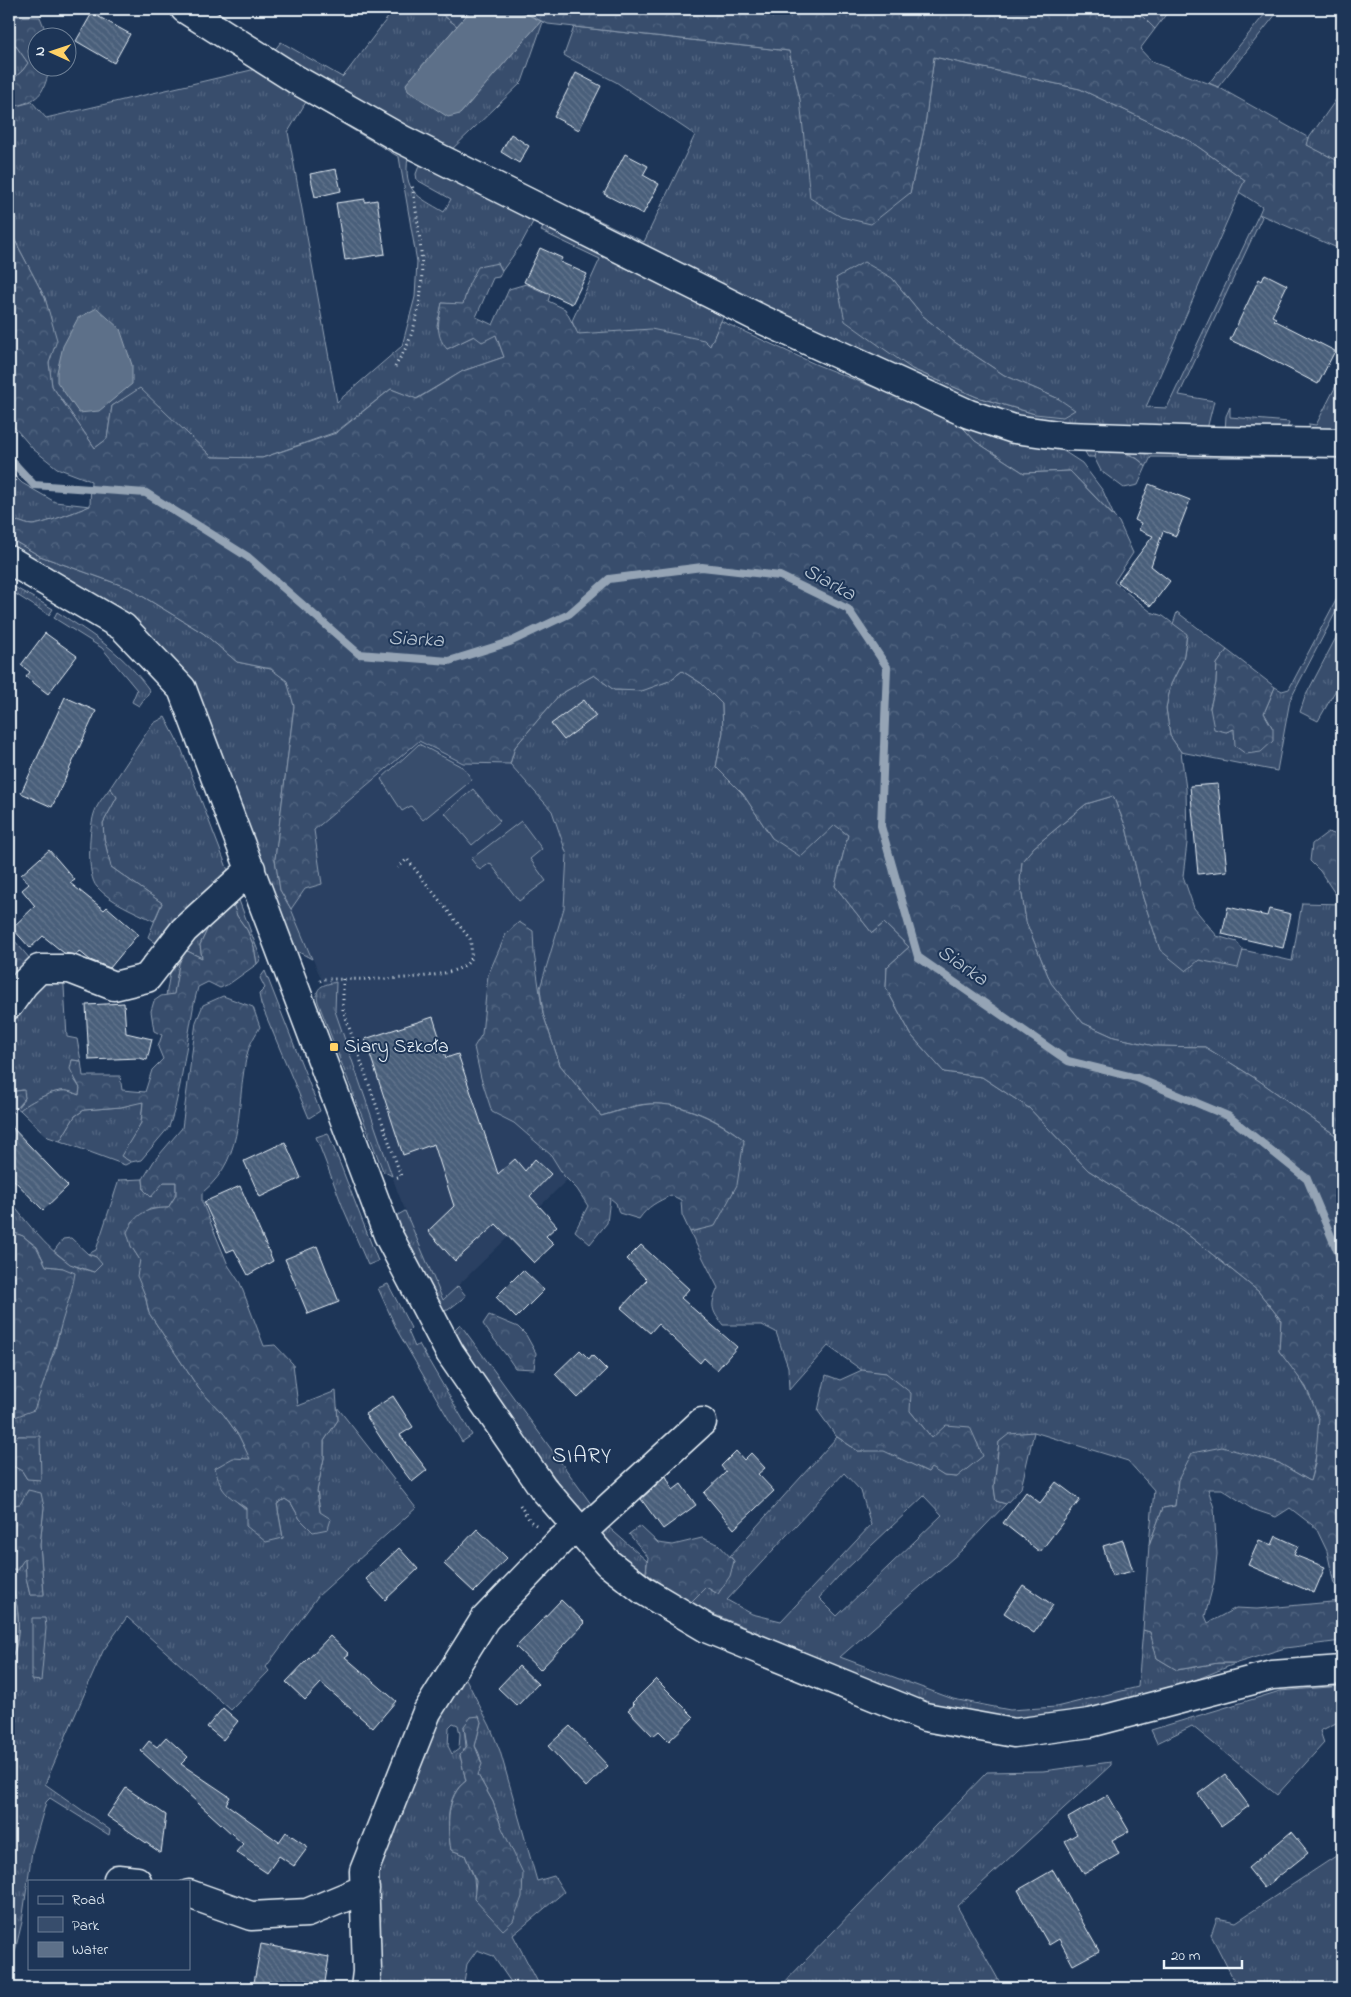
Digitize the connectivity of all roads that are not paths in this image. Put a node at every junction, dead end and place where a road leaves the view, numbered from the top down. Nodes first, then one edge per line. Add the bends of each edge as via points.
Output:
1 (185, 9) edge
2 (1342, 444) edge
3 (9, 561) edge
4 (251, 869) junction
5 (9, 1005) edge
6 (702, 1422) dead end
7 (572, 1534) junction
8 (1342, 1670) edge
9 (364, 1889) junction
10 (190, 1894) edge
11 (365, 1988) edge

1 - 2 street via 296,79 401,139 763,320 969,414 1014,429 1066,436
3 - 4 street via 123,627 182,689
4 - 5 street via 184,930 147,978 114,986 70,968 39,969
4 - 7 street via 388,1235 450,1353
6 - 7 street
7 - 8 street via 644,1591 708,1629 925,1717 1014,1733 1090,1723 1272,1675
7 - 9 street via 485,1619 427,1712 364,1871
9 - 10 street via 307,1913 251,1916
9 - 11 street

